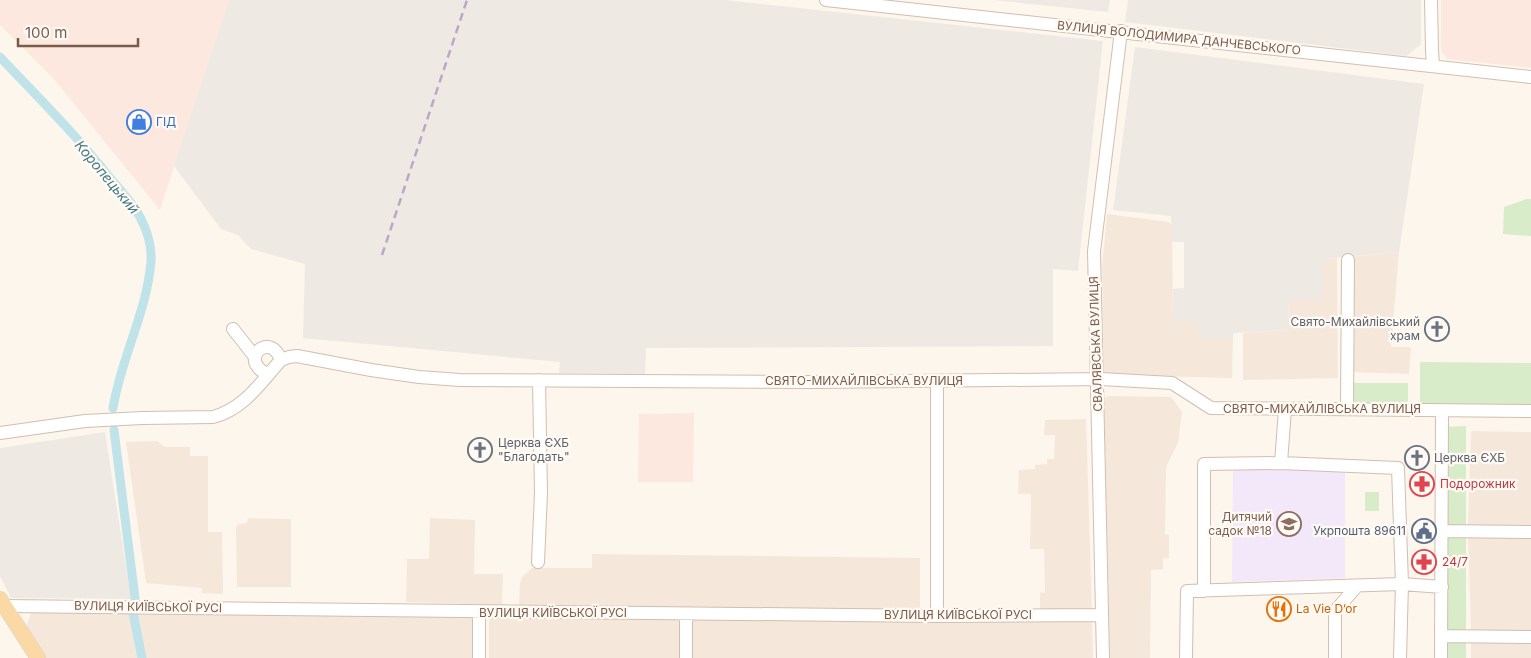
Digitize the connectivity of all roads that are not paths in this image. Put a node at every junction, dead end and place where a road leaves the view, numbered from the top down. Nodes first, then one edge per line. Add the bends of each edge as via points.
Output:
1 (826, 0) edge
2 (1431, 0) edge
3 (1120, 31) junction
4 (1434, 66) junction
5 (1531, 77) edge
6 (1348, 260) dead end
7 (233, 329) dead end
8 (256, 354) junction
9 (282, 360) junction
10 (268, 374) junction
11 (539, 380) junction
12 (1096, 380) junction
13 (937, 381) junction
14 (1284, 409) junction
15 (1347, 409) junction
16 (1442, 410) junction
17 (1531, 411) edge
18 (0, 433) edge
19 (1281, 463) junction
20 (1441, 531) junction
21 (1531, 532) edge
22 (538, 562) dead end
23 (1402, 584) junction
24 (1358, 586) junction
25 (1442, 587) junction
26 (1204, 591) junction
27 (2, 603) edge
28 (479, 612) junction
29 (686, 614) junction
30 (1102, 615) junction
31 (937, 616) junction
32 (1441, 636) junction
33 (1531, 637) edge
34 (38, 658) edge
35 (479, 658) edge
36 (686, 658) edge
37 (1103, 658) edge
38 (1186, 658) edge
39 (1335, 658) edge
40 (1400, 658) edge
41 (1441, 658) edge

1 - 3 street, ВУЛИЦЯ ВОЛОДИМИРА ДАНЧЕВСЬКОГО
2 - 4 street
3 - 4 street, ВУЛИЦЯ ВОЛОДИМИРА ДАНЧЕВСЬКОГО
3 - 12 street, СВАЛЯВСЬКА ВУЛИЦЯ via 1094,251
4 - 5 street, ВУЛИЦЯ ВОЛОДИМИРА ДАНЧЕВСЬКОГО
6 - 15 street
7 - 8 street
8 - 9 street via 264,347 272,347
8 - 10 street via 257,367
9 - 10 street
9 - 11 street, СВЯТО-МИХАЙЛІВСЬКА ВУЛИЦЯ via 303,357 438,378
10 - 18 street via 239,405 212,417 85,421
11 - 13 street, СВЯТО-МИХАЙЛІВСЬКА ВУЛИЦЯ
11 - 22 street
12 - 13 street, СВЯТО-МИХАЙЛІВСЬКА ВУЛИЦЯ
12 - 14 street, СВЯТО-МИХАЙЛІВСЬКА ВУЛИЦЯ via 1172,383 1211,408
12 - 30 street, СВАЛЯВСЬКА ВУЛИЦЯ
13 - 31 street
14 - 15 street, СВЯТО-МИХАЙЛІВСЬКА ВУЛИЦЯ
14 - 19 street
15 - 16 street, СВЯТО-МИХАЙЛІВСЬКА ВУЛИЦЯ
16 - 17 street, СВЯТО-МИХАЙЛІВСЬКА ВУЛИЦЯ
16 - 20 street
19 - 23 street via 1398,468
19 - 26 street via 1204,464
20 - 21 street
20 - 25 street
23 - 24 street
23 - 25 street
23 - 40 street
24 - 26 street
24 - 39 street via 1335,612
25 - 32 street
26 - 38 street via 1187,591
27 - 28 street, ВУЛИЦЯ КИЇВСЬКОЇ РУСІ
27 - 34 main road
28 - 29 street, ВУЛИЦЯ КИЇВСЬКОЇ РУСІ
28 - 35 street
29 - 31 street, ВУЛИЦЯ КИЇВСЬКОЇ РУСІ
29 - 36 street
30 - 31 street, ВУЛИЦЯ КИЇВСЬКОЇ РУСІ
30 - 37 street, СВАЛЯВСЬКА ВУЛИЦЯ
32 - 33 street
32 - 41 street

